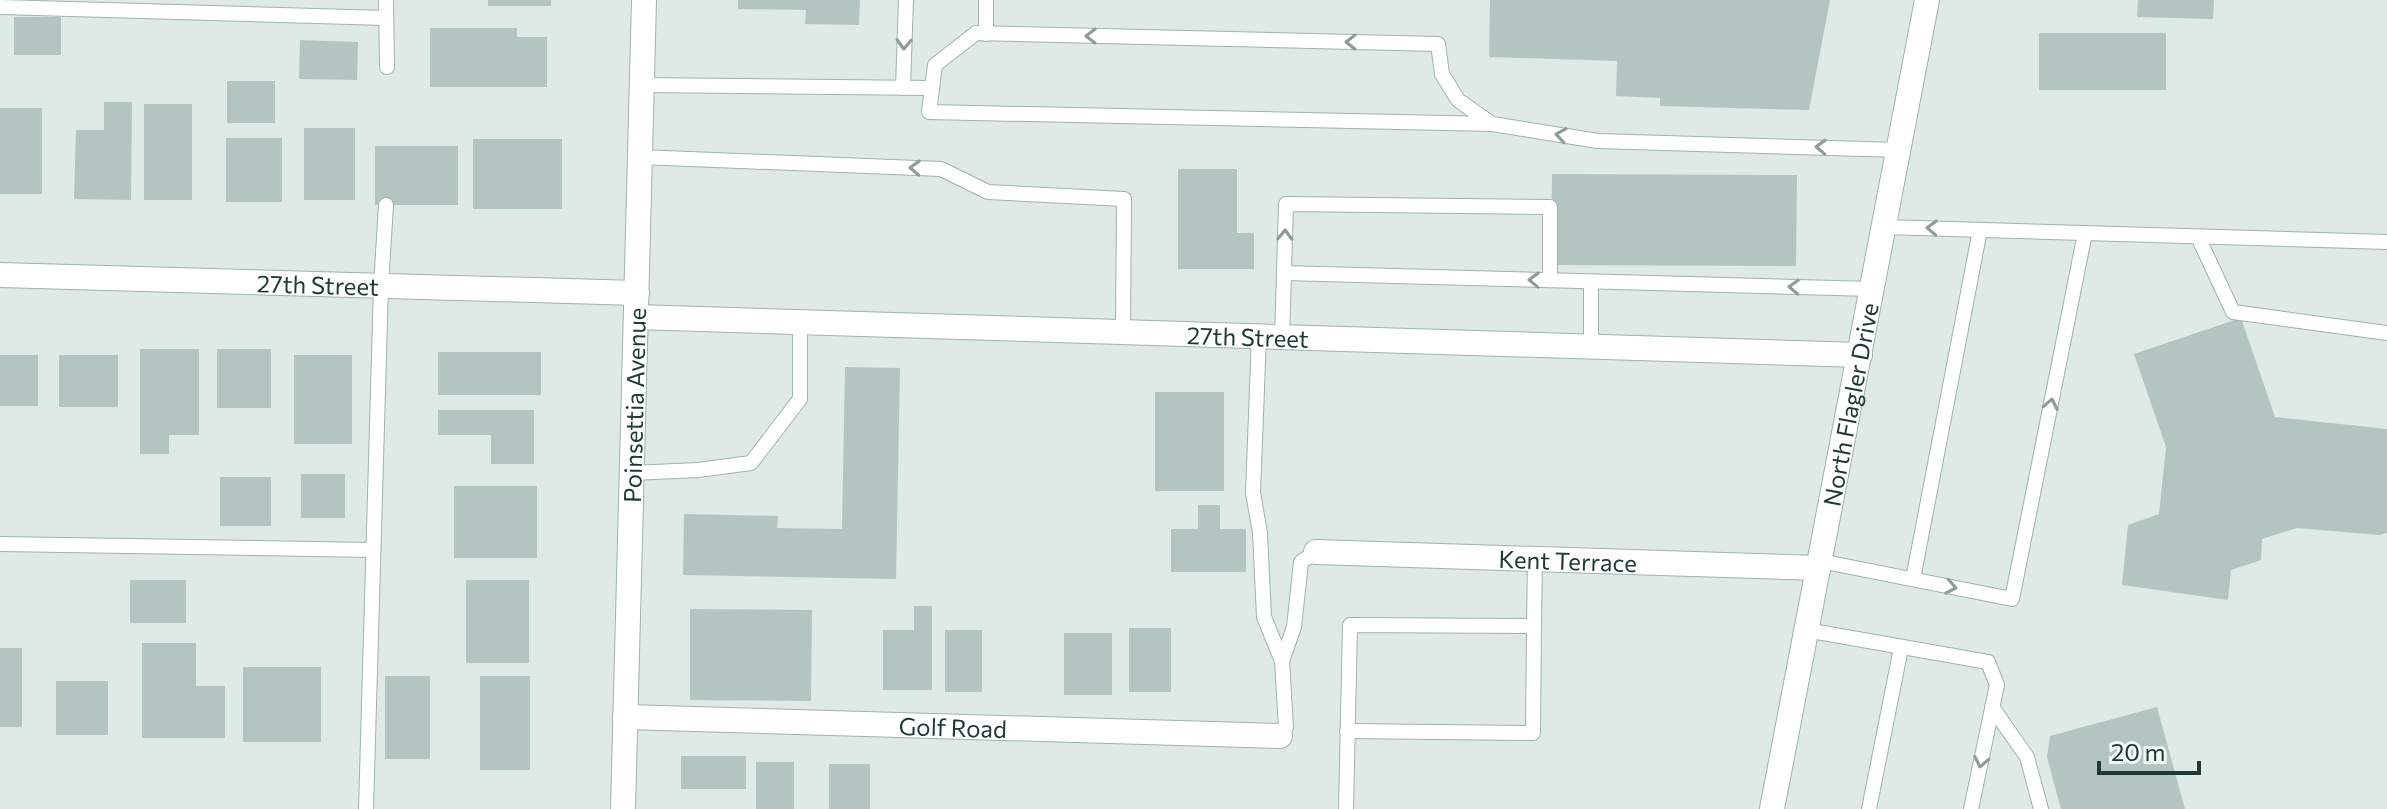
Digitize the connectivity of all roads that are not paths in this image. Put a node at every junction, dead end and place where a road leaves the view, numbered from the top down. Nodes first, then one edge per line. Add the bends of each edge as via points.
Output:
1 (386, 0) edge
2 (644, 0) edge
3 (906, 0) edge
4 (986, 0) edge
5 (1927, 0) edge
6 (0, 7) edge
7 (386, 18) junction
8 (986, 34) junction
9 (387, 67) dead end
10 (642, 85) junction
11 (903, 88) junction
12 (932, 88) junction
13 (1492, 124) junction
14 (1899, 150) junction
15 (640, 157) junction
16 (386, 205) dead end
17 (1884, 227) junction
18 (1980, 230) junction
19 (2085, 233) junction
20 (2198, 237) junction
21 (2387, 242) edge
22 (1284, 273) junction
23 (0, 275) edge
24 (1550, 280) junction
25 (1591, 282) junction
26 (381, 286) junction
27 (1872, 289) junction
28 (636, 305) junction
29 (800, 322) junction
30 (1123, 332) junction
31 (2387, 333) edge
32 (1270, 337) junction
33 (1591, 346) junction
34 (1860, 355) junction
35 (632, 473) junction
36 (0, 544) edge
37 (373, 550) junction
38 (1316, 552) joint
39 (1535, 559) junction
40 (1819, 564) junction
41 (1913, 579) junction
42 (1534, 626) junction
43 (1806, 630) junction
44 (1901, 648) junction
45 (1282, 661) junction
46 (1992, 707) junction
47 (625, 717) junction
48 (1347, 731) junction
49 (1280, 736) joint
50 (366, 809) edge
51 (623, 809) edge
52 (1346, 809) edge
53 (1772, 809) edge
54 (1869, 809) edge
55 (1971, 809) edge
56 (2041, 809) edge

1 - 7 lane
2 - 10 street, Poinsettia Avenue
3 -> 11 lane
4 - 8 lane
5 - 14 street, North Flagler Drive
6 - 7 lane
7 - 9 lane
8 - 12 lane via 976,33 935,65
13 -> 8 lane via 1458,100 1442,74 1438,44
10 - 11 lane
10 - 15 street, Poinsettia Avenue
11 - 12 lane
12 - 13 lane via 929,112
14 -> 13 lane via 1598,141
14 - 17 street, North Flagler Drive
15 - 28 street, Poinsettia Avenue
30 -> 15 lane via 1124,199 988,192 941,169
16 - 26 lane
18 -> 17 lane
17 - 27 street, North Flagler Drive
18 - 19 lane
18 - 41 lane
19 - 20 lane
41 -> 19 lane via 2012,599
20 - 21 lane
20 - 31 lane via 2233,312
24 -> 22 lane
22 -> 24 lane via 1286,204 1550,207
22 - 32 lane
23 - 26 street, 27th Street
24 - 25 lane
27 -> 25 lane
25 - 33 lane
26 - 28 street, 27th Street
26 - 37 lane
27 - 34 street, North Flagler Drive
28 - 29 street, 27th Street
28 - 35 street, Poinsettia Avenue
29 - 30 street, 27th Street
29 - 35 lane via 800,399 751,463
30 - 32 street, 27th Street
32 - 33 street, 27th Street
32 - 45 lane via 1253,493 1264,617
33 - 34 street, 27th Street
34 - 40 street, North Flagler Drive
35 - 47 street, Poinsettia Avenue
36 - 37 lane
37 - 50 lane
38 - 39 street, Kent Terrace
38 - 45 lane via 1301,562 1294,627
39 - 40 street, Kent Terrace
39 - 42 lane
40 - 41 lane
40 - 43 street, North Flagler Drive
42 - 48 lane via 1350,625
42 - 48 lane via 1533,733
43 - 44 lane
43 - 53 street, North Flagler Drive
44 - 46 lane via 1988,662 1997,685
44 - 54 lane
45 - 49 lane via 1286,727
46 -> 55 lane
46 - 56 lane via 2027,757
47 - 49 street, Golf Road
47 - 51 street, Poinsettia Avenue
48 - 52 lane

